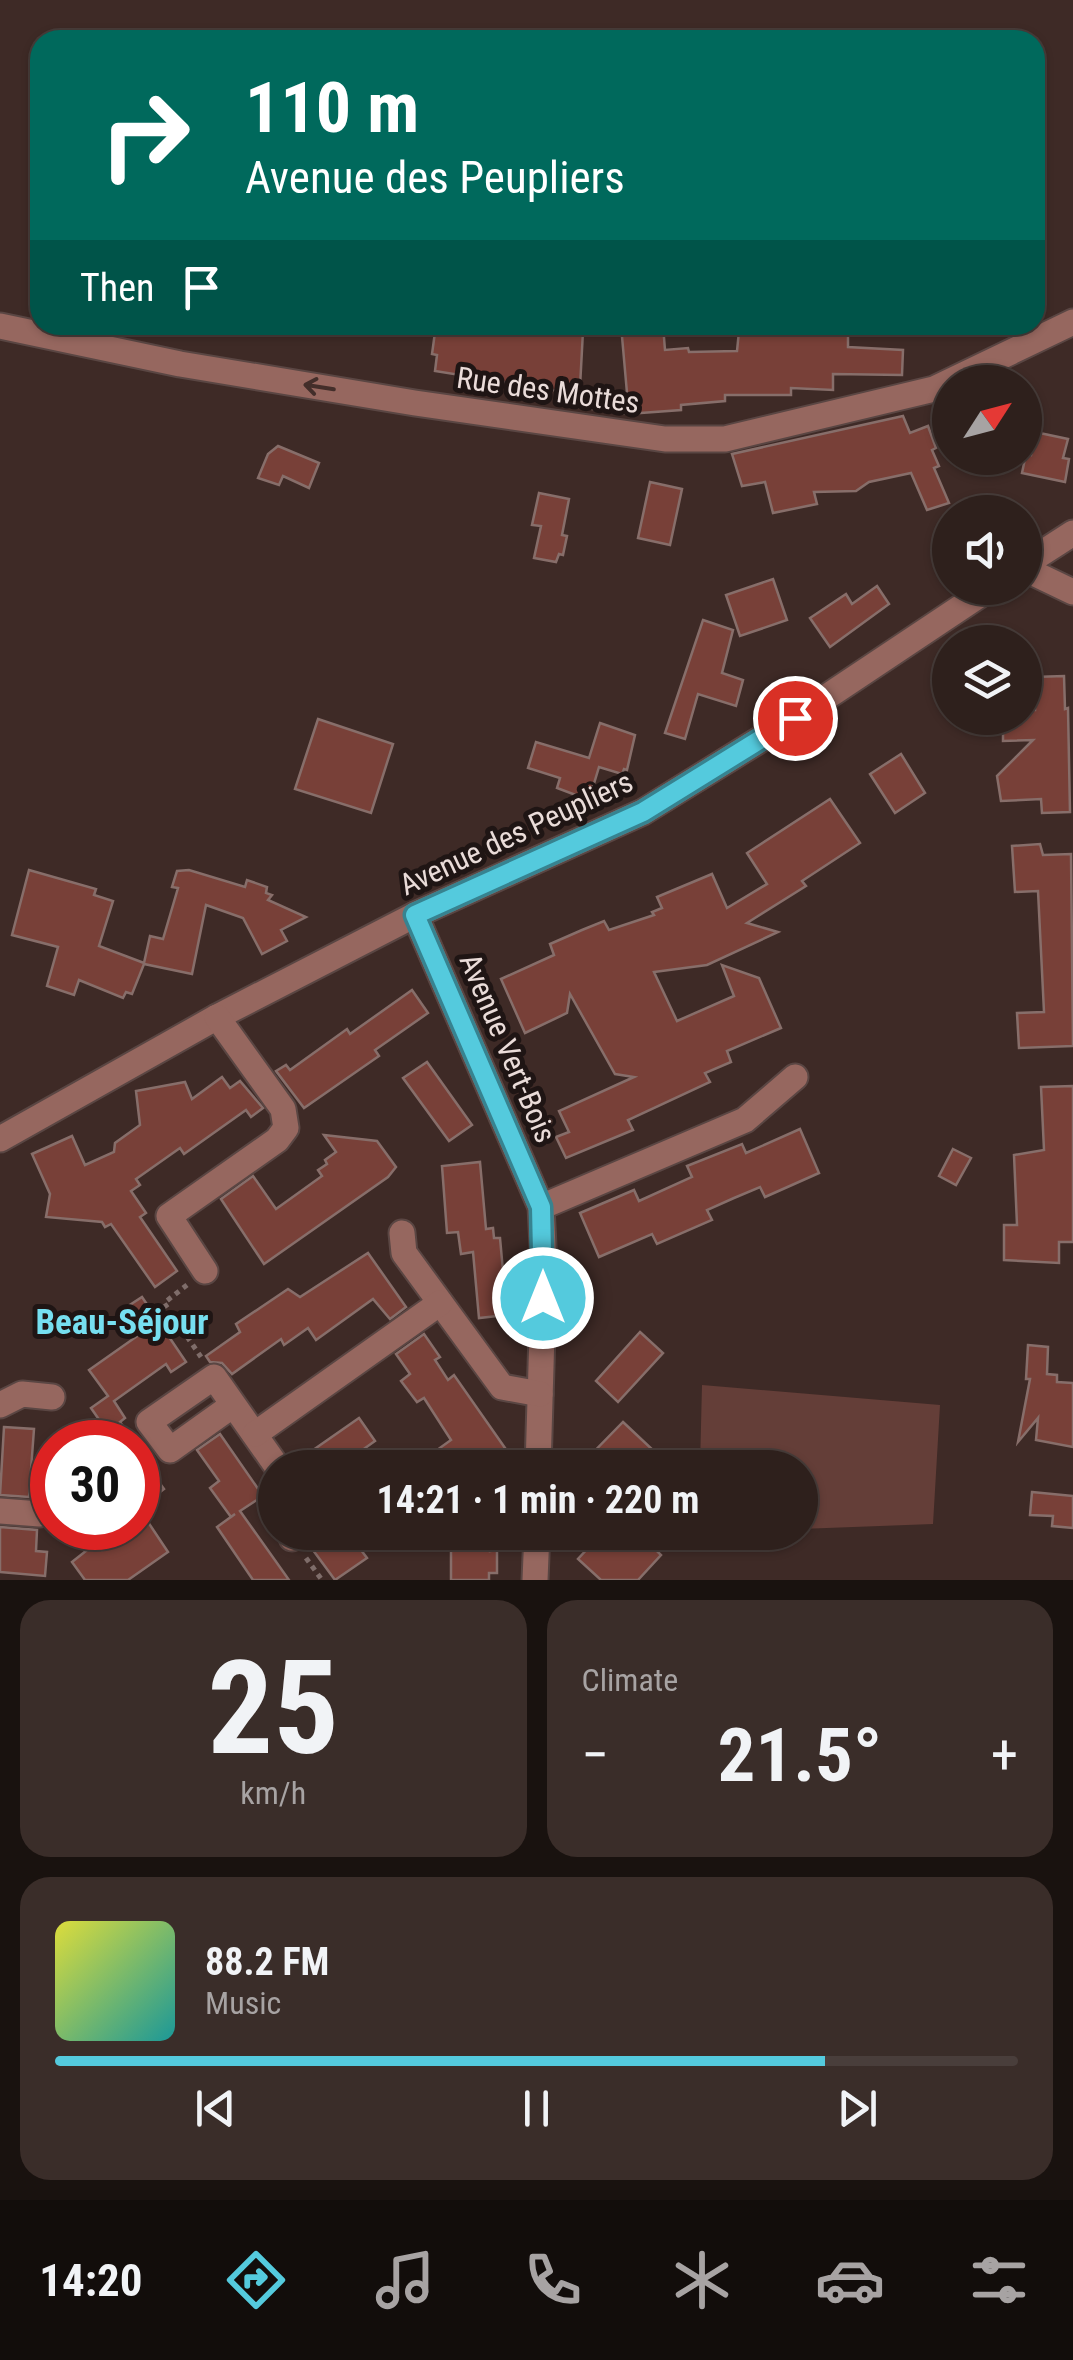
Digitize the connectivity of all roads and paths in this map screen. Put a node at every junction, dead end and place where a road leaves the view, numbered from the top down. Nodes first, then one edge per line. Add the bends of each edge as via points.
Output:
1 (1073, 322) edge
2 (0, 326) edge
3 (30, 332) edge
4 (43, 335) edge
5 (1073, 533) edge
6 (1042, 555) edge
7 (1042, 576) edge
8 (1073, 592) edge
9 (964, 605) edge
10 (415, 915) junction
11 (217, 1016) junction
12 (795, 1077) dead end
13 (0, 1139) edge
14 (541, 1207) junction
15 (402, 1233) dead end
16 (204, 1270) joint
17 (440, 1303) junction
18 (214, 1377) junction
19 (540, 1394) junction
20 (52, 1396) dead end
21 (233, 1405) junction
22 (0, 1406) edge
23 (254, 1434) junction
24 (265, 1450) edge
25 (538, 1450) edge
26 (0, 1511) edge
27 (30, 1513) edge
28 (537, 1550) edge
29 (536, 1580) edge

1 -> 4 street, Rue des Mottes via 934,389 725,439 664,439 415,404
3 -> 2 street, Rue des Mottes
5 - 6 street
7 - 8 street
9 - 10 street, Avenue des Peupliers via 643,812
10 - 11 street, Avenue des Peupliers
10 - 14 street, Avenue Vert-Bois
11 - 13 street, Avenue des Peupliers
11 - 16 street via 284,1109 286,1128 170,1216
12 - 14 street via 745,1120
14 - 19 street, Avenue Vert-Bois
15 - 17 street via 404,1253
16 - 18 path via 164,1302
17 - 19 street via 502,1387
17 - 23 street
18 - 21 street
18 - 21 street via 149,1422 170,1450
19 - 25 street, Avenue Vert-Bois
20 - 22 street via 22,1394
21 - 23 street
23 - 24 street
26 - 27 street
28 - 29 street

